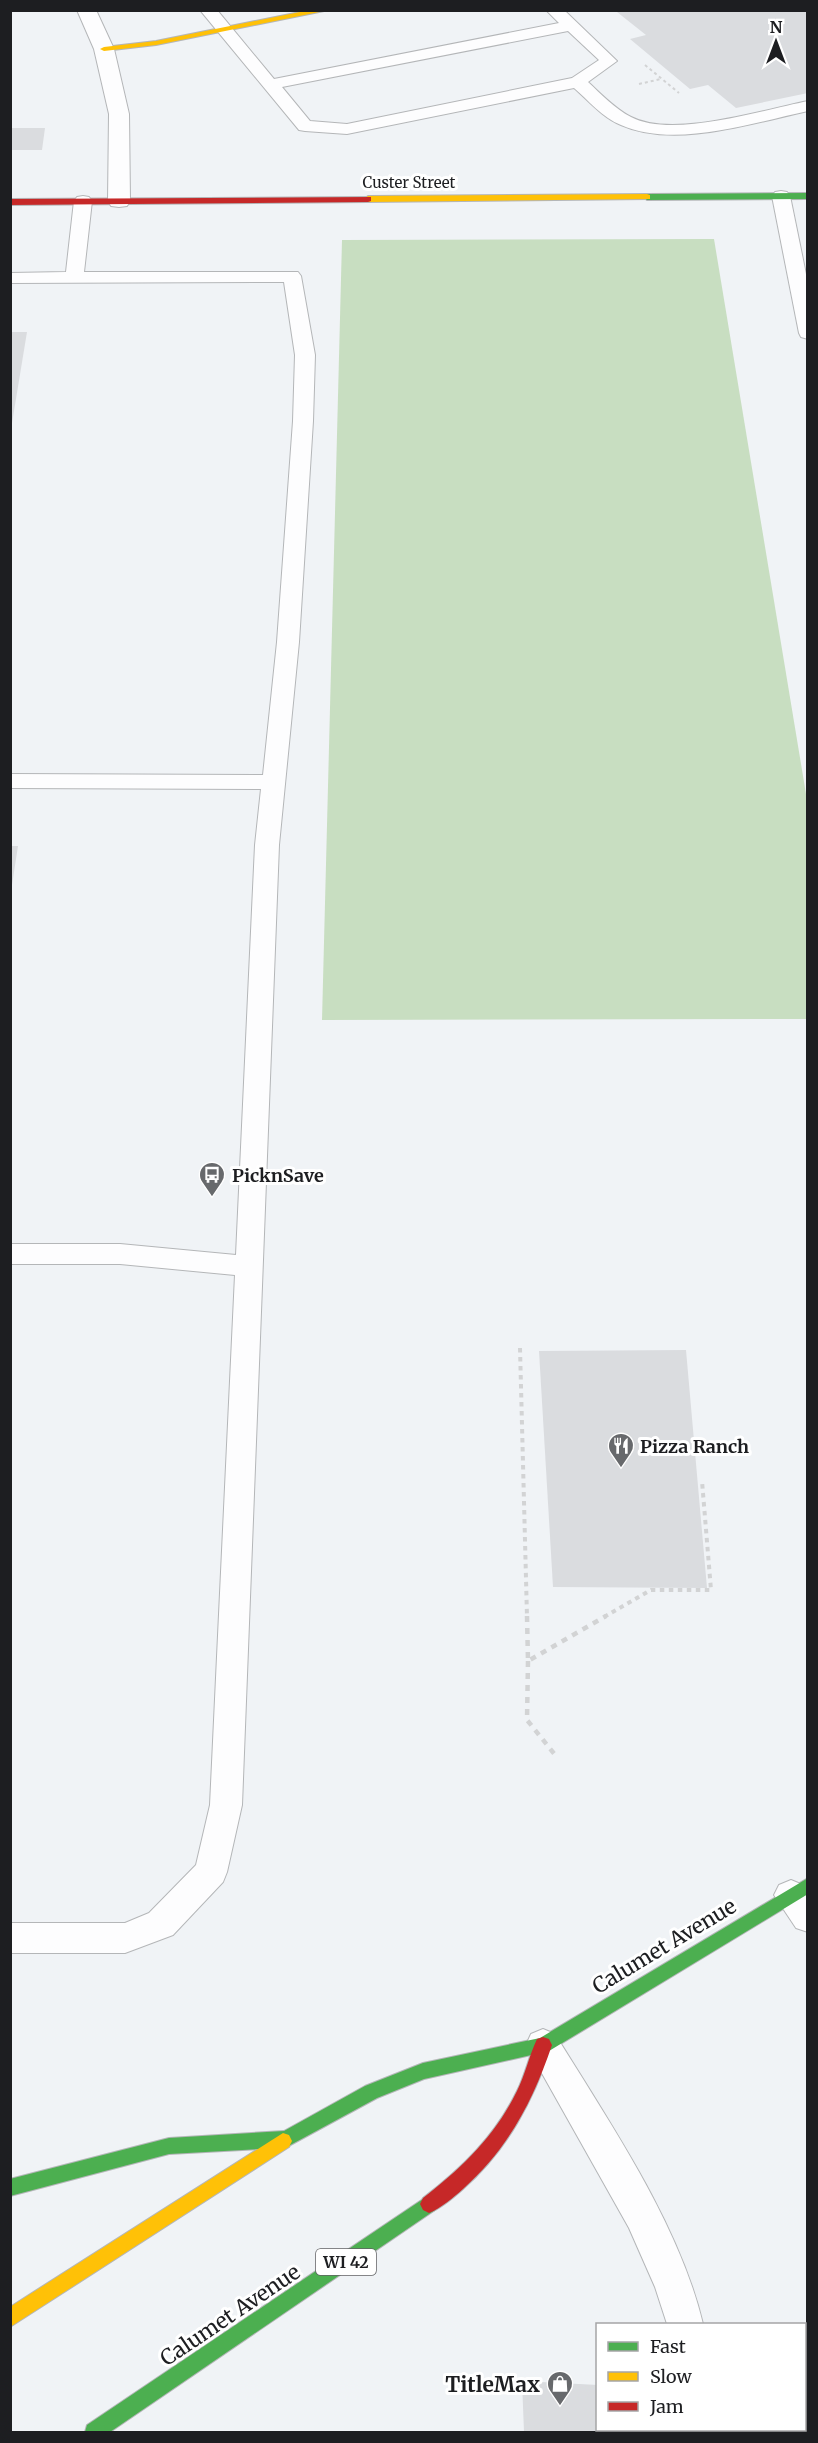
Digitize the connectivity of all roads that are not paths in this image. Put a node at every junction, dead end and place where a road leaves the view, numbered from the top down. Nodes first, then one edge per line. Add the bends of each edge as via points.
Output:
1 (86, 10) edge
2 (208, 10) edge
3 (325, 10) edge
4 (554, 10) edge
5 (570, 26) junction
6 (223, 30) junction
7 (104, 50) junction
8 (577, 82) junction
9 (269, 85) junction
10 (807, 106) edge
11 (781, 196) junction
12 (807, 196) edge
13 (83, 201) junction
14 (119, 201) junction
15 (10, 202) edge
16 (10, 278) edge
17 (74, 278) junction
18 (807, 333) edge
19 (10, 781) edge
20 (273, 782) junction
21 (10, 1254) edge
22 (249, 1266) junction
23 (802, 1899) edge
24 (10, 1938) edge
25 (543, 2045) junction
26 (286, 2139) junction
27 (10, 2188) edge
28 (10, 2318) edge
29 (684, 2323) edge
30 (94, 2433) edge

1 - 7 street
2 - 6 lane
3 - 6 street
4 - 5 lane
5 - 8 lane via 609,61
5 - 9 lane
6 - 7 street
6 - 9 lane
7 - 14 street via 119,114
8 - 9 lane via 347,129 305,126
8 - 10 lane via 627,122 656,129 686,130
11 - 12 street, Custer Street
11 - 14 street, Custer Street
11 - 18 lane
13 - 14 street, Custer Street
13 - 15 street, Custer Street
13 - 17 lane
16 - 17 lane
17 - 20 lane via 292,276 304,355 303,421 288,642
19 - 20 lane
20 - 22 lane
21 - 22 lane via 120,1254
22 - 24 lane via 226,1805 211,1872 161,1924 125,1938
23 - 25 street, Calumet Avenue
25 - 26 street, Calumet Avenue via 423,2071 371,2092
25 - 29 lane via 640,2216 676,2293
25 - 30 street, Calumet Avenue / WI 42 via 532,2083 508,2131 455,2186
26 - 27 street via 168,2146
26 - 28 street, Calumet Avenue

